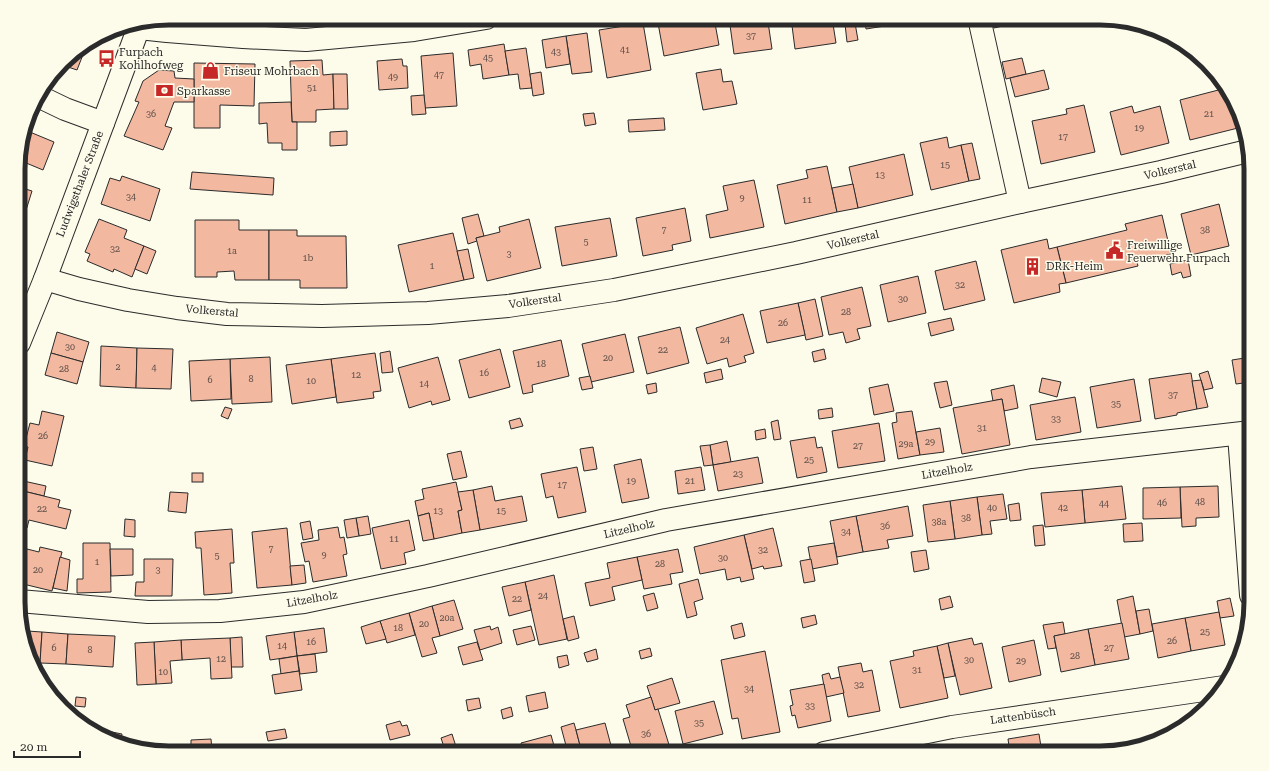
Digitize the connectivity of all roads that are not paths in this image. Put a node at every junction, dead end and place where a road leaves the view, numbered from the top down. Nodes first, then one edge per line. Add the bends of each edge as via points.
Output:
1 (444, 25) edge
2 (982, 25) edge
3 (145, 27) edge
4 (138, 29) edge
5 (43, 99) edge
6 (103, 123) junction
7 (1243, 152) edge
8 (1020, 202) junction
9 (44, 279) junction
10 (25, 322) edge
11 (1244, 433) edge
12 (25, 602) edge
13 (1215, 688) edge
14 (858, 746) edge

1 - 3 street via 306,40 167,31
2 - 8 street
4 - 6 street, Ludwigsthaler Straße
5 - 6 street
6 - 9 street, Ludwigsthaler Straße
7 - 8 street, Volkerstal
8 - 9 street, Volkerstal via 796,253 614,290 508,306 428,313 322,316 227,314 128,300
9 - 10 street, Ludwigsthaler Straße
11 - 12 street, Litzelholz via 1031,457 858,486 681,518 304,602 220,611 148,612
13 - 14 street, Lattenbüsch via 952,727

